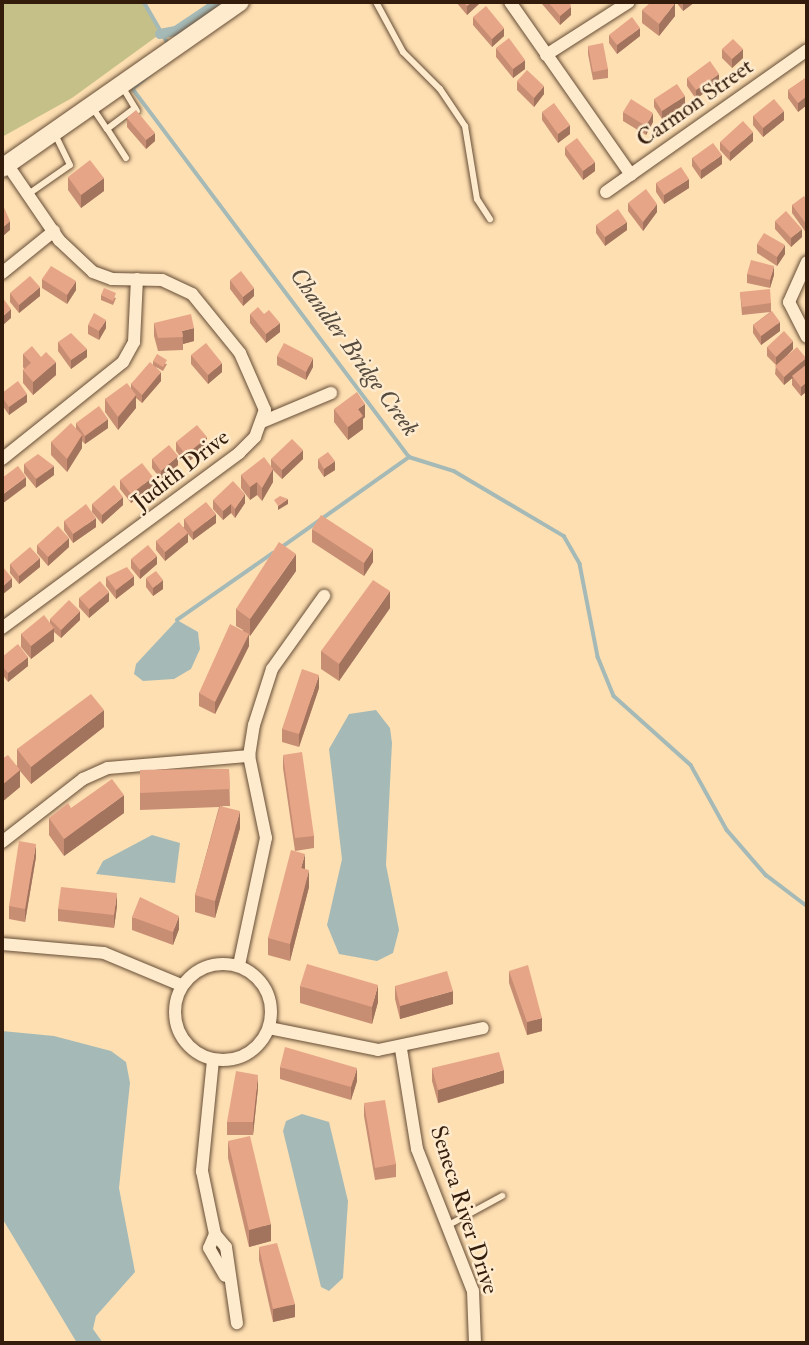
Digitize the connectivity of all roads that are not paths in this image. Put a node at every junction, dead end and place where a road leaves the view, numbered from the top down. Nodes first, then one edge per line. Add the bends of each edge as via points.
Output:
1 (240, 2) edge
2 (376, 2) edge
3 (510, 2) edge
4 (629, 2) edge
5 (807, 50) edge
6 (545, 55) junction
7 (122, 86) junction
8 (92, 107) junction
9 (135, 108) junction
10 (142, 118) edge
11 (107, 129) junction
12 (55, 134) junction
13 (126, 158) dead end
14 (5, 166) edge
15 (631, 175) junction
16 (606, 192) dead end
17 (27, 195) junction
18 (490, 219) dead end
19 (54, 231) junction
20 (807, 262) edge
21 (2, 273) edge
22 (137, 279) junction
23 (807, 337) edge
24 (331, 393) dead end
25 (262, 422) junction
26 (2, 459) edge
27 (324, 596) dead end
28 (2, 628) edge
29 (250, 756) junction
30 (2, 842) edge
31 (2, 944) edge
32 (239, 965) junction
33 (181, 985) junction
34 (269, 1028) junction
35 (483, 1028) dead end
36 (401, 1049) junction
37 (214, 1060) junction
38 (502, 1196) dead end
39 (447, 1226) junction
40 (237, 1323) dead end
41 (475, 1343) edge

1 - 7 main road
2 - 18 lane via 403,52 440,89 465,125 477,199
3 - 6 street
4 - 6 street
5 - 15 street, Carmon Street
6 - 15 street
7 - 8 main road
7 - 9 lane
8 - 11 lane
8 - 12 main road
9 - 10 lane
9 - 11 lane
11 - 13 lane
12 - 14 main road
12 - 17 lane via 70,165
14 - 17 street
15 - 16 street, Carmon Street
17 - 19 street
19 - 21 street
19 - 22 street via 93,272
20 - 23 street via 789,302
22 - 25 street via 183,286 221,327 261,390
22 - 26 street via 134,342 123,362
24 - 25 street
25 - 28 street, Judith Drive via 239,453
27 - 29 street via 262,690
29 - 30 street via 108,768 83,779
29 - 32 street via 266,838
31 - 33 street via 104,953
32 - 33 street via 198,970
32 - 34 street via 266,989
33 - 37 street via 176,1024 183,1040
34 - 36 street via 340,1046
34 - 37 street via 243,1056
35 - 36 street
36 - 39 street, Seneca River Drive via 417,1149
37 - 40 street via 202,1171 215,1234 226,1247 225,1276
38 - 39 lane
39 - 41 street, Seneca River Drive via 473,1291

